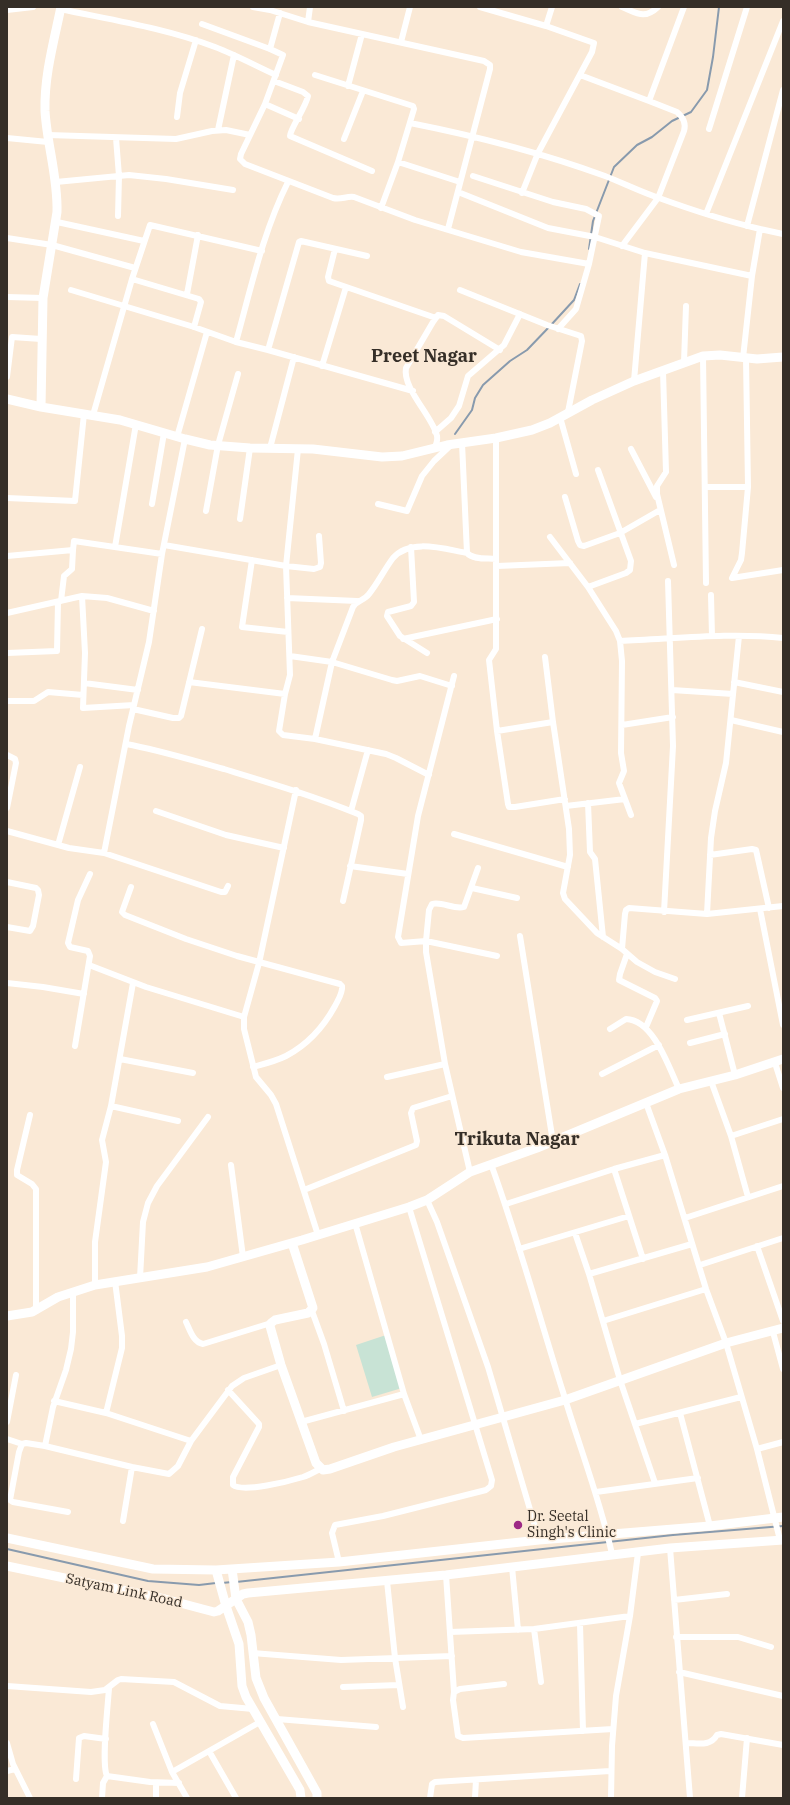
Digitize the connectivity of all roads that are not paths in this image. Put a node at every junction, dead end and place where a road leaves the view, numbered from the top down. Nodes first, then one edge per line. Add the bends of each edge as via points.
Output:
1 (33, 7) edge
2 (253, 7) edge
3 (310, 7) edge
4 (410, 7) edge
5 (480, 7) edge
6 (552, 7) edge
7 (622, 7) edge
8 (658, 7) edge
9 (684, 7) edge
10 (747, 7) edge
11 (60, 8) edge
12 (262, 8) edge
13 (7, 10) edge
14 (280, 13) junction
15 (783, 21) edge
16 (308, 22) junction
17 (202, 24) dead end
18 (546, 26) junction
19 (362, 34) junction
20 (196, 40) junction
21 (401, 42) junction
22 (270, 49) junction
23 (234, 55) junction
24 (315, 75) dead end
25 (580, 75) junction
26 (275, 78) junction
27 (348, 86) junction
28 (783, 90) edge
29 (363, 91) junction
30 (649, 101) junction
31 (265, 104) junction
32 (177, 117) dead end
33 (299, 119) junction
34 (410, 123) junction
35 (709, 129) dead end
36 (218, 130) junction
37 (250, 135) junction
38 (473, 136) junction
39 (7, 138) edge
40 (116, 138) junction
41 (48, 139) junction
42 (344, 139) dead end
43 (538, 154) junction
44 (398, 162) junction
45 (372, 171) dead end
46 (119, 176) junction
47 (473, 176) dead end
48 (56, 182) junction
49 (288, 182) junction
50 (460, 182) junction
51 (233, 190) dead end
52 (458, 192) junction
53 (522, 192) junction
54 (658, 198) junction
55 (381, 208) junction
56 (706, 214) junction
57 (118, 216) dead end
58 (57, 222) junction
59 (747, 226) junction
60 (448, 229) junction
61 (760, 229) junction
62 (783, 234) edge
63 (198, 235) junction
64 (594, 237) junction
65 (7, 238) edge
66 (144, 241) junction
67 (52, 245) junction
68 (622, 246) junction
69 (335, 249) junction
70 (262, 251) junction
71 (645, 253) junction
72 (367, 256) dead end
73 (588, 264) junction
74 (136, 268) junction
75 (752, 276) junction
76 (132, 279) junction
77 (346, 287) junction
78 (71, 290) dead end
79 (460, 290) dead end
80 (187, 294) junction
81 (7, 297) edge
82 (43, 298) junction
83 (126, 306) junction
84 (686, 306) dead end
85 (520, 314) junction
86 (436, 318) junction
87 (194, 327) junction
88 (556, 328) junction
89 (207, 332) junction
90 (41, 339) junction
91 (236, 342) junction
92 (268, 350) junction
93 (500, 350) junction
94 (703, 356) junction
95 (294, 357) junction
96 (783, 357) edge
97 (745, 358) junction
98 (684, 362) junction
99 (322, 366) junction
100 (663, 371) junction
101 (238, 374) dead end
102 (7, 376) edge
103 (634, 381) junction
104 (413, 391) junction
105 (7, 399) edge
106 (41, 407) junction
107 (568, 412) junction
108 (88, 415) junction
109 (560, 417) junction
110 (136, 424) junction
111 (435, 432) junction
112 (164, 433) junction
113 (181, 438) junction
114 (496, 438) junction
115 (462, 443) junction
116 (218, 445) junction
117 (444, 446) junction
118 (250, 448) junction
119 (270, 448) junction
120 (298, 449) junction
121 (631, 449) dead end
122 (598, 470) dead end
123 (576, 474) dead end
124 (705, 487) junction
125 (748, 487) junction
126 (565, 497) dead end
127 (7, 498) edge
128 (658, 500) junction
129 (152, 504) dead end
130 (378, 504) dead end
131 (660, 510) junction
132 (206, 511) dead end
133 (240, 518) dead end
134 (620, 533) junction
135 (319, 536) dead end
136 (550, 537) dead end
137 (164, 545) junction
138 (114, 546) junction
139 (411, 547) junction
140 (73, 550) junction
141 (467, 552) junction
142 (162, 554) junction
143 (7, 556) edge
144 (496, 559) junction
145 (252, 560) junction
146 (570, 563) junction
147 (674, 565) dead end
148 (286, 566) junction
149 (497, 566) junction
150 (783, 570) edge
151 (668, 581) dead end
152 (706, 583) dead end
153 (588, 587) junction
154 (711, 595) dead end
155 (82, 596) junction
156 (287, 598) junction
157 (357, 601) junction
158 (60, 602) junction
159 (154, 611) junction
160 (7, 613) edge
161 (497, 619) junction
162 (202, 629) dead end
163 (288, 632) junction
164 (712, 636) junction
165 (739, 636) junction
166 (783, 638) edge
167 (403, 639) junction
168 (671, 639) junction
169 (620, 642) junction
170 (7, 653) edge
171 (427, 653) dead end
172 (290, 656) junction
173 (545, 657) dead end
174 (332, 662) junction
175 (454, 676) dead end
176 (190, 682) junction
177 (734, 682) junction
178 (84, 683) junction
179 (452, 686) junction
180 (138, 690) junction
181 (672, 690) junction
182 (783, 692) edge
183 (285, 694) junction
184 (733, 694) junction
185 (83, 695) junction
186 (7, 701) edge
187 (134, 707) junction
188 (673, 717) junction
189 (731, 720) junction
190 (553, 722) junction
191 (622, 725) junction
192 (497, 731) junction
193 (783, 732) edge
194 (315, 739) junction
195 (126, 744) junction
196 (368, 750) junction
197 (7, 755) edge
198 (80, 768) dead end
199 (429, 774) junction
200 (296, 790) junction
201 (625, 798) junction
202 (588, 802) junction
203 (566, 803) junction
204 (7, 808) edge
205 (156, 811) dead end
206 (351, 811) junction
207 (631, 815) dead end
208 (7, 831) edge
209 (454, 834) dead end
210 (58, 845) junction
211 (284, 848) junction
212 (104, 853) junction
213 (710, 855) junction
214 (350, 866) junction
215 (568, 867) junction
216 (478, 868) dead end
217 (90, 874) dead end
218 (408, 874) junction
219 (7, 882) edge
220 (228, 886) dead end
221 (131, 887) dead end
222 (472, 888) junction
223 (517, 898) dead end
224 (343, 901) dead end
225 (783, 906) edge
226 (769, 908) junction
227 (760, 909) junction
228 (664, 912) junction
229 (707, 914) junction
230 (7, 927) edge
231 (520, 936) dead end
232 (603, 937) junction
233 (426, 941) junction
234 (625, 951) junction
235 (497, 956) dead end
236 (259, 963) junction
237 (88, 965) junction
238 (675, 979) dead end
239 (7, 983) edge
240 (133, 983) junction
241 (84, 994) junction
242 (748, 1006) dead end
243 (719, 1013) junction
244 (244, 1017) junction
245 (687, 1020) dead end
246 (783, 1025) edge
247 (646, 1027) junction
248 (610, 1029) dead end
249 (725, 1034) junction
250 (690, 1043) dead end
251 (659, 1045) junction
252 (75, 1046) dead end
253 (120, 1059) junction
254 (779, 1061) edge
255 (445, 1064) junction
256 (253, 1067) junction
257 (193, 1073) dead end
258 (602, 1074) dead end
259 (735, 1074) junction
260 (387, 1078) dead end
261 (711, 1081) junction
262 (783, 1088) edge
263 (679, 1089) junction
264 (452, 1096) junction
265 (646, 1103) junction
266 (111, 1106) junction
267 (30, 1115) dead end
268 (208, 1117) dead end
269 (783, 1119) edge
270 (178, 1121) dead end
271 (731, 1136) junction
272 (553, 1142) junction
273 (665, 1155) junction
274 (491, 1164) junction
275 (231, 1165) dead end
276 (614, 1169) junction
277 (470, 1172) junction
278 (783, 1186) edge
279 (304, 1190) junction
280 (748, 1197) junction
281 (427, 1200) junction
282 (506, 1204) junction
283 (409, 1207) junction
284 (629, 1216) junction
285 (685, 1218) junction
286 (354, 1223) junction
287 (575, 1233) junction
288 (318, 1235) junction
289 (783, 1238) edge
290 (292, 1243) junction
291 (692, 1244) junction
292 (757, 1246) junction
293 (519, 1249) junction
294 (243, 1257) junction
295 (643, 1258) junction
296 (700, 1264) junction
297 (590, 1274) junction
298 (140, 1278) junction
299 (115, 1281) junction
300 (95, 1285) junction
301 (706, 1290) junction
302 (72, 1292) junction
303 (36, 1311) junction
304 (312, 1311) junction
305 (7, 1316) edge
306 (604, 1321) junction
307 (783, 1321) edge
308 (186, 1322) dead end
309 (271, 1323) junction
310 (783, 1328) edge
311 (772, 1332) junction
312 (726, 1343) junction
313 (281, 1365) junction
314 (783, 1369) edge
315 (16, 1375) dead end
316 (620, 1380) junction
317 (228, 1390) junction
318 (404, 1394) junction
319 (741, 1397) junction
320 (9, 1399) edge
321 (565, 1400) junction
322 (54, 1401) junction
323 (344, 1411) junction
324 (106, 1413) junction
325 (680, 1413) junction
326 (503, 1417) junction
327 (7, 1422) edge
328 (301, 1422) junction
329 (635, 1424) junction
330 (476, 1426) junction
331 (7, 1439) edge
332 (421, 1440) junction
333 (191, 1441) junction
334 (783, 1442) edge
335 (22, 1444) junction
336 (45, 1446) junction
337 (757, 1449) junction
338 (132, 1467) junction
339 (320, 1469) junction
340 (698, 1478) junction
341 (655, 1483) junction
342 (596, 1492) junction
343 (9, 1498) junction
344 (7, 1504) edge
345 (68, 1512) dead end
346 (778, 1520) edge
347 (123, 1521) dead end
348 (710, 1526) junction
349 (608, 1535) junction
350 (7, 1538) edge
351 (781, 1538) edge
352 (539, 1540) junction
353 (670, 1548) junction
354 (611, 1551) junction
355 (638, 1553) junction
356 (339, 1562) junction
357 (7, 1566) edge
358 (512, 1567) junction
359 (232, 1569) junction
360 (216, 1570) junction
361 (446, 1575) junction
362 (387, 1581) junction
363 (727, 1594) dead end
364 (236, 1598) junction
365 (674, 1600) junction
366 (226, 1606) junction
367 (630, 1616) junction
368 (580, 1624) junction
369 (534, 1629) junction
370 (518, 1630) junction
371 (450, 1632) junction
372 (676, 1637) junction
373 (771, 1647) dead end
374 (252, 1653) junction
375 (452, 1656) junction
376 (395, 1658) junction
377 (679, 1672) junction
378 (540, 1682) dead end
379 (504, 1684) dead end
380 (399, 1685) junction
381 (7, 1686) edge
382 (343, 1687) dead end
383 (109, 1688) junction
384 (454, 1692) junction
385 (783, 1696) edge
386 (267, 1703) junction
387 (403, 1707) dead end
388 (256, 1715) junction
389 (277, 1719) junction
390 (153, 1724) dead end
391 (376, 1727) dead end
392 (613, 1730) junction
393 (583, 1731) junction
394 (747, 1738) junction
395 (106, 1739) junction
396 (7, 1743) edge
397 (686, 1743) junction
398 (783, 1745) edge
399 (209, 1751) junction
400 (15, 1769) junction
401 (610, 1771) junction
402 (7, 1772) edge
403 (172, 1772) junction
404 (107, 1776) junction
405 (76, 1779) dead end
406 (476, 1780) junction
407 (156, 1783) junction
408 (178, 1784) junction
409 (30, 1798) edge
410 (102, 1798) edge
411 (156, 1798) edge
412 (186, 1798) edge
413 (236, 1798) edge
414 (301, 1798) edge
415 (317, 1798) edge
416 (430, 1798) edge
417 (475, 1798) edge
418 (611, 1798) edge
419 (690, 1798) edge
420 (742, 1798) edge

1 - 13 street
2 - 12 street
3 - 16 street
4 - 21 street
5 - 18 street
6 - 18 street
7 - 8 street via 644,15
9 - 30 street
10 - 35 street
11 - 20 street
11 - 41 street via 46,89
12 - 14 street
14 - 16 street
14 - 22 street
15 - 56 street
16 - 19 street
17 - 22 street
18 - 25 street via 594,43
19 - 21 street
19 - 27 street
20 - 23 street
20 - 32 street via 182,87
21 - 38 street via 484,61 490,65
22 - 26 street via 283,55
23 - 26 street
23 - 36 street
24 - 27 street
25 - 30 street
25 - 43 street
26 - 31 street
26 - 33 street via 306,93 308,99
27 - 29 street
28 - 59 street
29 - 34 street via 412,106 414,109
29 - 42 street
30 - 54 street via 677,112 685,127 682,142
31 - 33 street
31 - 37 street
33 - 45 street via 290,136
34 - 38 street
34 - 44 street
36 - 37 street
36 - 40 street via 176,139
37 - 49 street via 241,154 241,162
38 - 43 street
38 - 50 street
39 - 41 street
40 - 41 street
40 - 46 street
41 - 48 street
43 - 53 street
43 - 54 street via 605,176
44 - 50 street
44 - 55 street
46 - 48 street
46 - 51 street via 166,179
46 - 57 street
47 - 53 street
48 - 58 street
49 - 55 street via 333,198 354,197
49 - 70 street via 272,217
50 - 52 street
52 - 60 street
52 - 64 street via 548,228
53 - 64 street via 598,215
54 - 56 street
54 - 68 street
55 - 60 street
56 - 59 street
58 - 66 street
58 - 67 street
59 - 61 street
60 - 73 street via 521,252
61 - 62 street
61 - 75 street
63 - 66 street via 150,225
63 - 70 street
63 - 80 street
64 - 68 street
64 - 73 street
65 - 67 street
66 - 74 street
67 - 74 street
67 - 82 street
68 - 71 street
69 - 72 street
69 - 77 street via 329,281
69 - 92 street via 301,241 298,244
70 - 91 street
71 - 75 street
71 - 103 street
73 - 88 street via 576,309
74 - 76 street
75 - 97 street
76 - 80 street
76 - 83 street
77 - 86 street
77 - 99 street
78 - 83 street
79 - 85 street
80 - 87 street via 201,302
81 - 82 street
82 - 90 street
83 - 87 street
83 - 108 street
84 - 98 street
85 - 88 street
85 - 93 street
86 - 93 street via 438,315 444,316
86 - 104 street via 406,368 406,377
87 - 89 street
88 - 107 street via 582,338
89 - 91 street
89 - 113 street
90 - 102 street via 12,336
90 - 106 street
91 - 92 street
92 - 95 street
93 - 111 street via 468,376 459,406 451,418
94 - 97 street
94 - 98 street
94 - 124 street
95 - 99 street
95 - 119 street
96 - 97 street
97 - 125 street
98 - 100 street
99 - 104 street
100 - 103 street
100 - 128 street via 666,472 657,486
101 - 116 street
103 - 107 street
104 - 111 street
105 - 106 street
106 - 108 street
107 - 109 street
108 - 110 street
108 - 127 street via 75,501
109 - 114 street via 532,430
109 - 123 street
110 - 112 street
110 - 138 street
111 - 117 street via 437,440
112 - 113 street
112 - 129 street
113 - 116 street
113 - 137 street
114 - 115 street
114 - 144 street
115 - 117 street
115 - 141 street
116 - 118 street
116 - 132 street
117 - 120 street via 387,457
117 - 130 street via 422,476 407,511
118 - 119 street
118 - 133 street
119 - 120 street
120 - 148 street
121 - 128 street
122 - 134 street
124 - 125 street
124 - 152 street
125 - 150 street via 742,553 732,578
126 - 134 street via 580,544 587,545
128 - 131 street
131 - 134 street
131 - 147 street
134 - 153 street via 631,561 630,570
135 - 148 street via 320,567 314,569
136 - 146 street
137 - 142 street
137 - 145 street
138 - 140 street via 74,541
138 - 142 street
139 - 141 street
139 - 157 street via 397,554 369,595
139 - 167 street via 414,602 411,606 388,612 386,616
140 - 143 street
140 - 158 street via 72,569 64,576
141 - 144 street via 474,558
142 - 159 street
144 - 149 street
145 - 148 street
145 - 163 street via 242,627
146 - 149 street
146 - 153 street
148 - 156 street
149 - 161 street
151 - 168 street
153 - 169 street via 616,631
154 - 164 street
155 - 158 street
155 - 159 street via 107,598
155 - 178 street
156 - 157 street
156 - 163 street
157 - 174 street
158 - 160 street
158 - 170 street via 57,651
159 - 180 street
161 - 167 street
161 - 192 street via 496,649 490,660
162 - 176 street
163 - 172 street
164 - 165 street
164 - 168 street
165 - 166 street
165 - 177 street
167 - 171 street
168 - 169 street
168 - 181 street
169 - 191 street
172 - 174 street
172 - 183 street via 290,675
173 - 190 street
174 - 179 street via 392,680 420,676
174 - 194 street
175 - 179 street
176 - 183 street
176 - 187 street via 183,712 179,718
177 - 182 street
177 - 184 street
178 - 180 street
178 - 185 street
179 - 199 street
180 - 187 street
181 - 184 street
181 - 188 street
183 - 194 street via 278,727 280,734
184 - 189 street
185 - 186 street via 48,692 34,701
185 - 187 street via 83,708
187 - 195 street
188 - 191 street
188 - 228 street
189 - 193 street
189 - 213 street
190 - 192 street
190 - 203 street
191 - 201 street via 621,753 624,771 619,783
192 - 203 street via 509,807
194 - 196 street
195 - 200 street via 159,750
195 - 212 street
196 - 199 street via 396,758
196 - 206 street
197 - 204 street via 15,759 16,763
198 - 210 street
199 - 218 street via 418,816
200 - 206 street
200 - 211 street
201 - 202 street
201 - 207 street
202 - 203 street
202 - 232 street via 590,852 595,859
203 - 215 street via 570,842
205 - 211 street via 226,835
206 - 214 street via 361,816 361,820
208 - 210 street
209 - 215 street
210 - 212 street
211 - 236 street
212 - 220 street via 221,892 225,892
213 - 226 street via 756,850
213 - 229 street
214 - 218 street
214 - 224 street
215 - 232 street via 563,893 565,899 586,924
216 - 222 street
217 - 237 street via 78,900 68,943 70,947 88,950
218 - 233 street via 399,940 401,943
219 - 230 street via 36,888 39,895 30,931
221 - 236 street via 122,912 125,915 186,939
222 - 223 street
222 - 233 street via 466,905 462,908 432,904
225 - 226 street
226 - 227 street
227 - 229 street
227 - 246 street
228 - 229 street
228 - 234 street via 630,908 626,910
231 - 272 street
232 - 234 street
233 - 235 street
233 - 255 street
234 - 238 street via 646,967
234 - 247 street via 619,980 657,1001
236 - 244 street
236 - 256 street via 340,984 342,989 325,1023 305,1043 286,1056
237 - 240 street
237 - 241 street
239 - 241 street
240 - 244 street
240 - 253 street
241 - 252 street
242 - 243 street
243 - 245 street
243 - 249 street
244 - 256 street via 244,1029
247 - 248 street via 626,1019
247 - 251 street
249 - 250 street
249 - 259 street
251 - 258 street
251 - 263 street
253 - 257 street
253 - 266 street
254 - 259 street
254 - 262 street
255 - 260 street
255 - 264 street
256 - 279 street via 256,1076 276,1104
259 - 261 street
261 - 263 street
261 - 271 street
263 - 265 street
264 - 277 street
264 - 279 street via 413,1108 417,1141 413,1146
265 - 272 street
265 - 273 street
266 - 270 street
266 - 300 street via 102,1140 106,1162 95,1242
267 - 303 street via 17,1175 36,1189
268 - 298 street via 157,1186 148,1203 143,1222
269 - 271 street
271 - 280 street
272 - 274 street
273 - 276 street
273 - 285 street
274 - 277 street
274 - 282 street
275 - 294 street
276 - 282 street
276 - 284 street
277 - 281 street
278 - 280 street
279 - 288 street
280 - 285 street
281 - 283 street
281 - 326 street via 488,1367
282 - 293 street
283 - 286 street
283 - 330 street
284 - 287 street
284 - 295 street
285 - 291 street
286 - 288 street
286 - 318 street
287 - 293 street
287 - 297 street
288 - 290 street
289 - 292 street
290 - 294 street
290 - 304 street via 313,1307
291 - 295 street
291 - 296 street
292 - 296 street
292 - 307 street
293 - 321 street
294 - 298 street via 207,1268
295 - 297 street
296 - 301 street
297 - 306 street
298 - 299 street
299 - 300 street
299 - 324 street via 122,1348
300 - 302 street
301 - 306 street
301 - 312 street
302 - 303 street via 58,1297
302 - 322 street via 71,1349
303 - 305 street
304 - 309 street
304 - 323 street
306 - 316 street
308 - 309 street via 197,1342 203,1344
309 - 313 street
310 - 311 street
311 - 312 street
311 - 314 street
312 - 316 street
312 - 319 street
313 - 317 street via 244,1378
313 - 328 street
315 - 320 street
316 - 321 street
316 - 329 street
317 - 333 street
317 - 339 street via 259,1424 233,1477 233,1485 241,1488 274,1483 302,1477
318 - 323 street
318 - 332 street
319 - 325 street
319 - 337 street
320 - 327 street
321 - 326 street
321 - 342 street
322 - 324 street
322 - 336 street
323 - 328 street
324 - 333 street
325 - 329 street
325 - 340 street
326 - 330 street
326 - 352 street
328 - 339 street
329 - 341 street
330 - 332 street
330 - 356 street via 492,1480 490,1488 383,1516 338,1523 333,1527 332,1533
331 - 335 street
332 - 339 street via 330,1469
333 - 338 street via 172,1473 160,1474
334 - 337 street
335 - 336 street
335 - 343 street
336 - 338 street
337 - 346 street
338 - 347 street
340 - 341 street
340 - 348 street
341 - 342 street
342 - 349 street
343 - 344 street
343 - 345 street via 13,1502
346 - 348 street
346 - 351 street
348 - 349 street
349 - 352 street
349 - 354 street
350 - 360 street via 153,1569
351 - 353 street
352 - 356 street
353 - 355 street
353 - 365 street
354 - 355 street
354 - 358 street
355 - 367 street
356 - 359 street
357 - 366 street, Satyam Link Road via 214,1612
358 - 361 street
358 - 370 street
359 - 360 street
359 - 364 street
360 - 366 street
361 - 362 street
361 - 371 street
362 - 364 street via 261,1591
362 - 376 street
363 - 365 street
364 - 366 street, Satyam Link Road
364 - 374 street via 249,1628
365 - 372 street
366 - 388 street via 239,1644 242,1686
367 - 368 street
367 - 392 street
368 - 369 street
368 - 393 street
369 - 370 street
369 - 378 street
370 - 371 street
371 - 375 street
372 - 373 street via 738,1637
372 - 377 street
374 - 376 street via 326,1660
374 - 386 street via 256,1678
375 - 376 street
375 - 384 street
376 - 380 street
377 - 385 street
377 - 397 street
379 - 384 street via 460,1689
380 - 382 street
380 - 387 street
381 - 383 street via 92,1692 101,1692
383 - 388 street via 122,1679 169,1680 220,1706
383 - 395 street
384 - 393 street via 456,1733 460,1738
386 - 388 street
386 - 389 street
388 - 399 street
388 - 414 street via 300,1790
389 - 391 street
389 - 415 street via 317,1793
390 - 403 street
392 - 393 street
392 - 401 street
394 - 397 street via 721,1734 710,1743
394 - 398 street
394 - 420 street
395 - 404 street
395 - 405 street via 84,1736 79,1738
396 - 400 street
397 - 419 street
399 - 403 street
399 - 413 street
400 - 402 street
400 - 409 street
401 - 406 street
401 - 418 street
403 - 408 street
404 - 407 street
404 - 410 street via 103,1783
406 - 416 street via 433,1783
406 - 417 street
407 - 408 street
407 - 411 street
408 - 412 street

